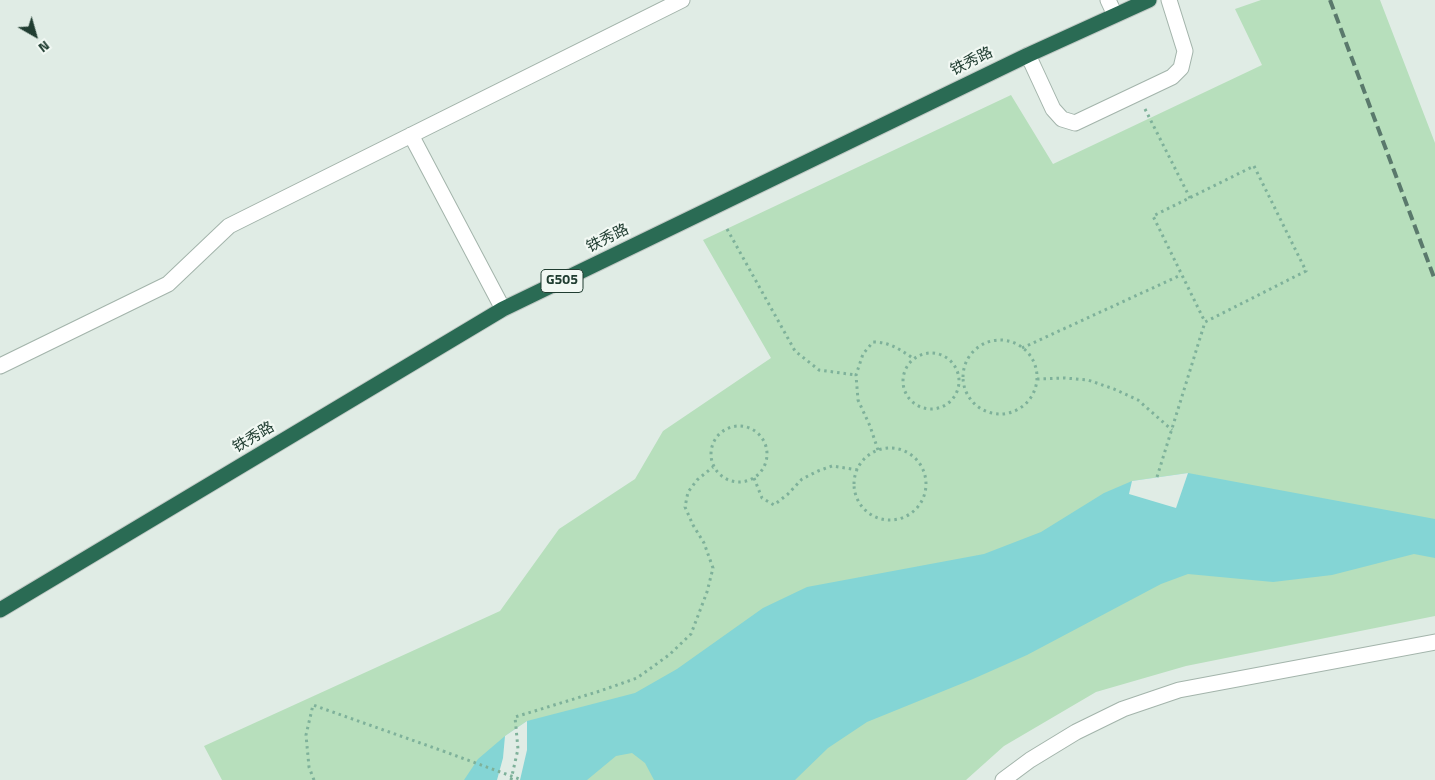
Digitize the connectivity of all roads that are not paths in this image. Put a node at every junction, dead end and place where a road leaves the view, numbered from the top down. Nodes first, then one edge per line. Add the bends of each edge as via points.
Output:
1 (682, 0) edge
2 (1108, 0) edge
3 (1149, 0) edge
4 (1169, 0) edge
5 (1115, 16) junction
6 (1028, 55) junction
7 (410, 135) junction
8 (503, 309) junction
9 (0, 366) edge
10 (0, 610) edge
11 (1435, 642) edge
12 (1003, 780) edge

1 - 7 street
2 - 5 street
3 - 5 highway, 铁秀路 / G505
4 - 6 street via 1185,51 1181,68 1172,76 1075,123 1062,119 1053,109
5 - 6 highway, 铁秀路 / G505
6 - 8 highway, 铁秀路 / G505
7 - 8 street
7 - 9 street via 229,226 168,284
8 - 10 highway, 铁秀路 / G505
11 - 12 street via 1179,690 1123,709 1076,732

